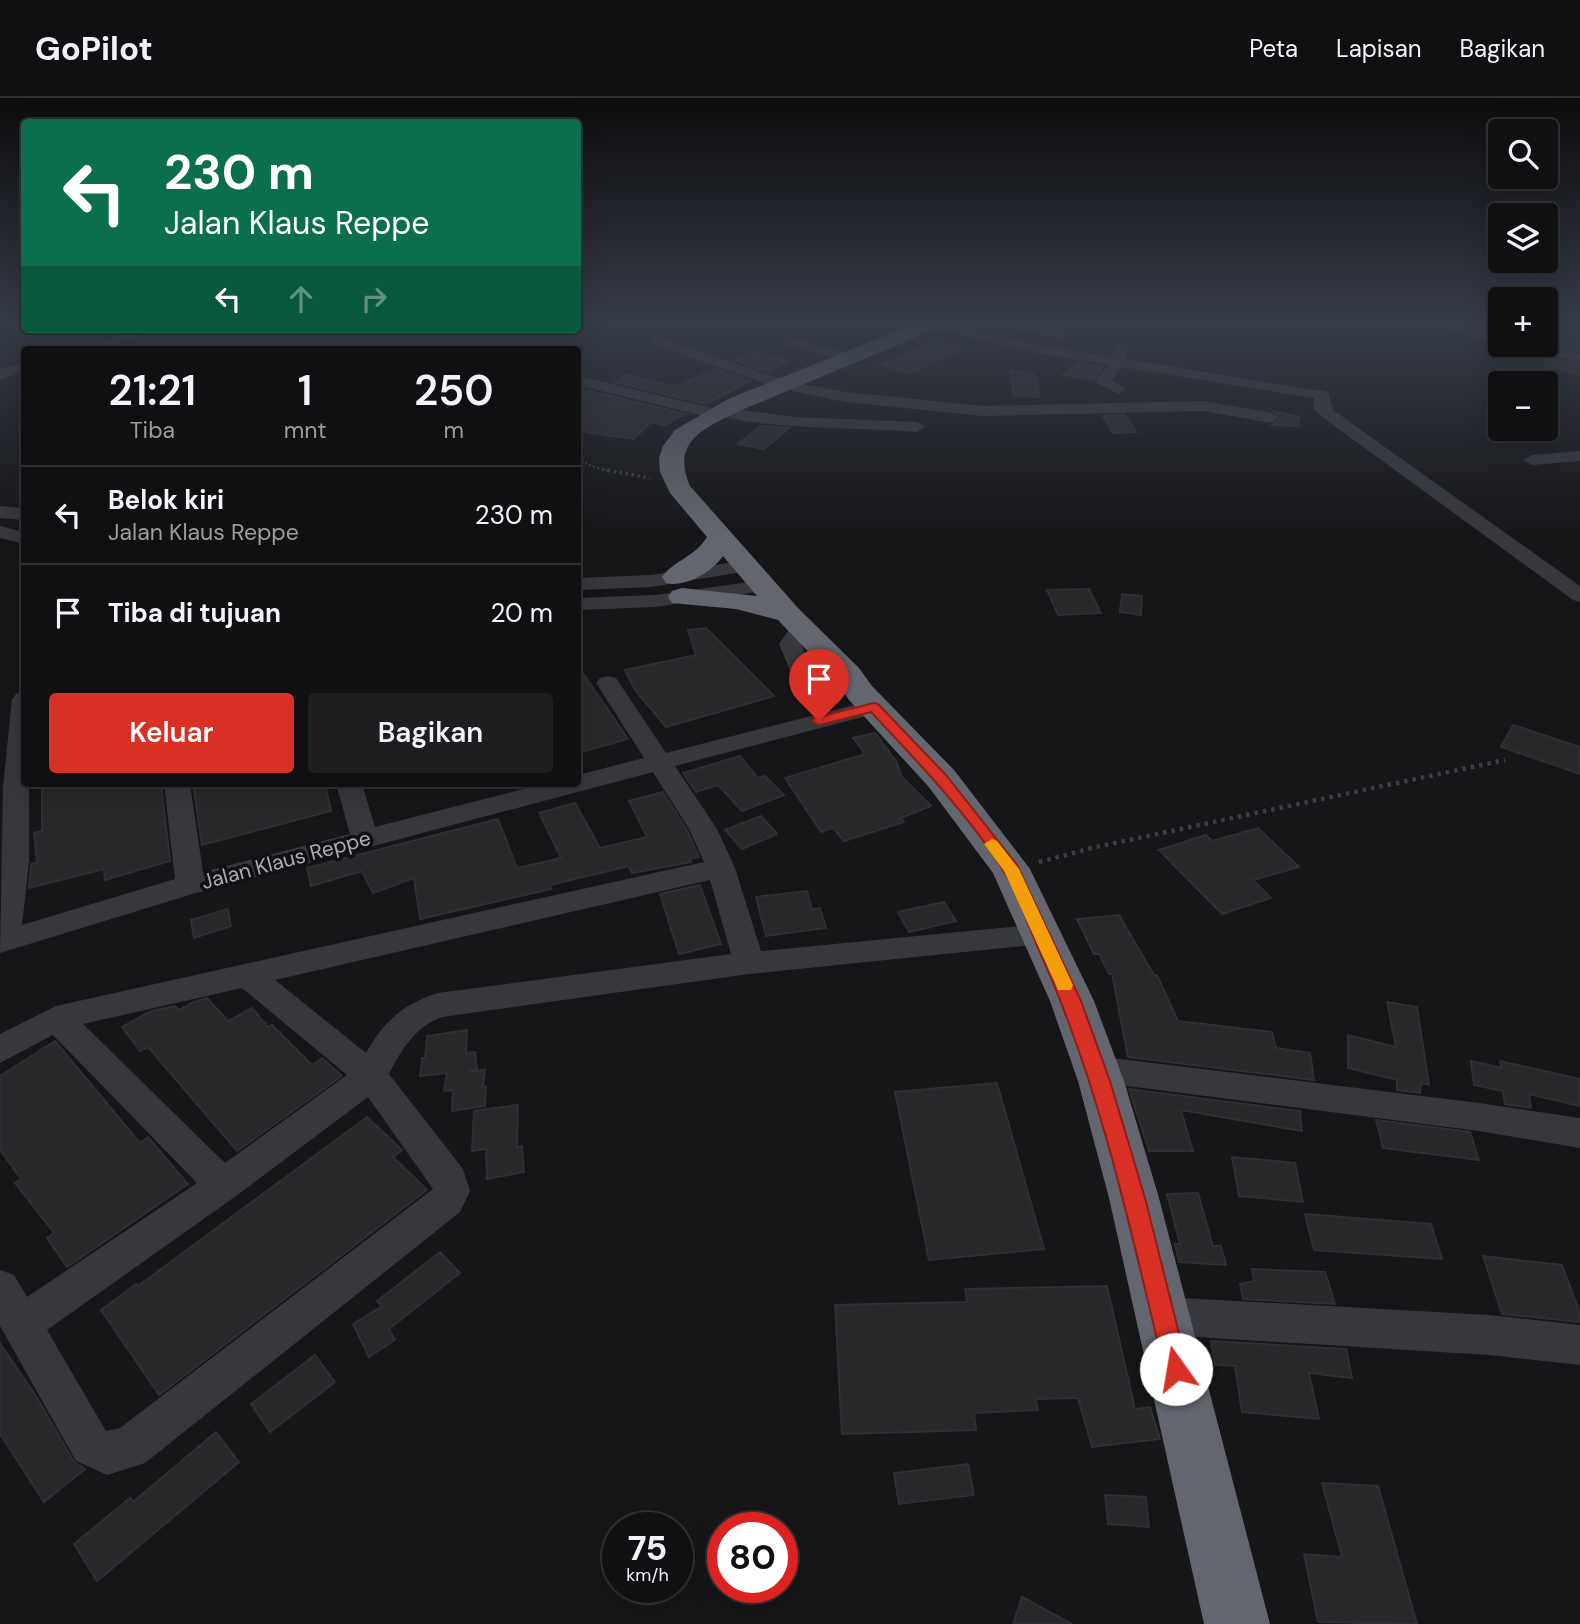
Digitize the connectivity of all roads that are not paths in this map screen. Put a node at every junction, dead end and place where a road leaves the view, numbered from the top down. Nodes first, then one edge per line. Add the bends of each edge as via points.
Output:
1 (632, 393) edge
2 (764, 393) edge
3 (826, 393) edge
4 (1305, 393) edge
5 (719, 413) junction
6 (1271, 418) dead end
7 (917, 427) dead end
8 (1580, 456) edge
9 (1532, 460) dead end
10 (0, 512) edge
11 (21, 514) edge
12 (0, 532) edge
13 (21, 537) edge
14 (721, 537) junction
15 (581, 585) edge
16 (679, 587) junction
17 (625, 594) junction
18 (1580, 596) edge
19 (775, 598) junction
20 (581, 603) edge
21 (608, 683) dead end
22 (21, 700) edge
23 (867, 700) junction
24 (0, 704) edge
25 (814, 710) junction
26 (21, 752) edge
27 (656, 755) junction
28 (581, 768) edge
29 (581, 781) edge
30 (177, 787) edge
31 (350, 787) edge
32 (517, 788) edge
33 (363, 834) junction
34 (721, 868) junction
35 (190, 879) junction
36 (2, 935) edge
37 (1041, 935) junction
38 (749, 963) junction
39 (247, 974) junction
40 (55, 1018) junction
41 (0, 1050) edge
42 (1096, 1069) junction
43 (371, 1076) junction
44 (1580, 1133) edge
45 (223, 1185) junction
46 (0, 1288) edge
47 (1164, 1316) junction
48 (21, 1325) junction
49 (1580, 1345) edge
50 (1237, 1624) edge

1 - 5 street
2 - 5 highway
3 - 6 street via 961,410 1195,405
4 - 18 street via 1322,396 1326,413
5 - 7 street via 799,424
5 - 14 highway via 690,429 675,444 669,472
8 - 9 street
10 - 11 street
12 - 13 street
14 - 16 highway
14 - 19 highway
15 - 17 street
16 - 17 street
16 - 19 street
16 - 19 highway via 760,603
17 - 20 street
19 - 23 highway
19 - 25 street
21 - 27 street
22 - 24 street
23 - 25 street, Jalan Klaus Reppe
23 - 37 highway via 941,778 1011,869
25 - 27 street, Jalan Klaus Reppe
26 - 36 street via 15,862
27 - 28 street, Jalan Klaus Reppe
27 - 29 street, Jalan Klaus Reppe
27 - 34 street via 703,829
30 - 35 street
31 - 33 street
32 - 33 street, Jalan Klaus Reppe
33 - 35 street, Jalan Klaus Reppe
34 - 38 street
34 - 39 street
35 - 36 street, Jalan Klaus Reppe
37 - 38 street
37 - 42 highway via 1072,1001
38 - 43 street via 438,1005 402,1026
39 - 40 street
39 - 43 street
40 - 41 street
40 - 45 street
42 - 44 street
42 - 47 highway
43 - 45 street
43 - 48 street via 450,1180 452,1191 447,1200 130,1448 107,1453 91,1446
45 - 48 street
46 - 48 street
47 - 49 street via 1489,1335
47 - 50 highway

